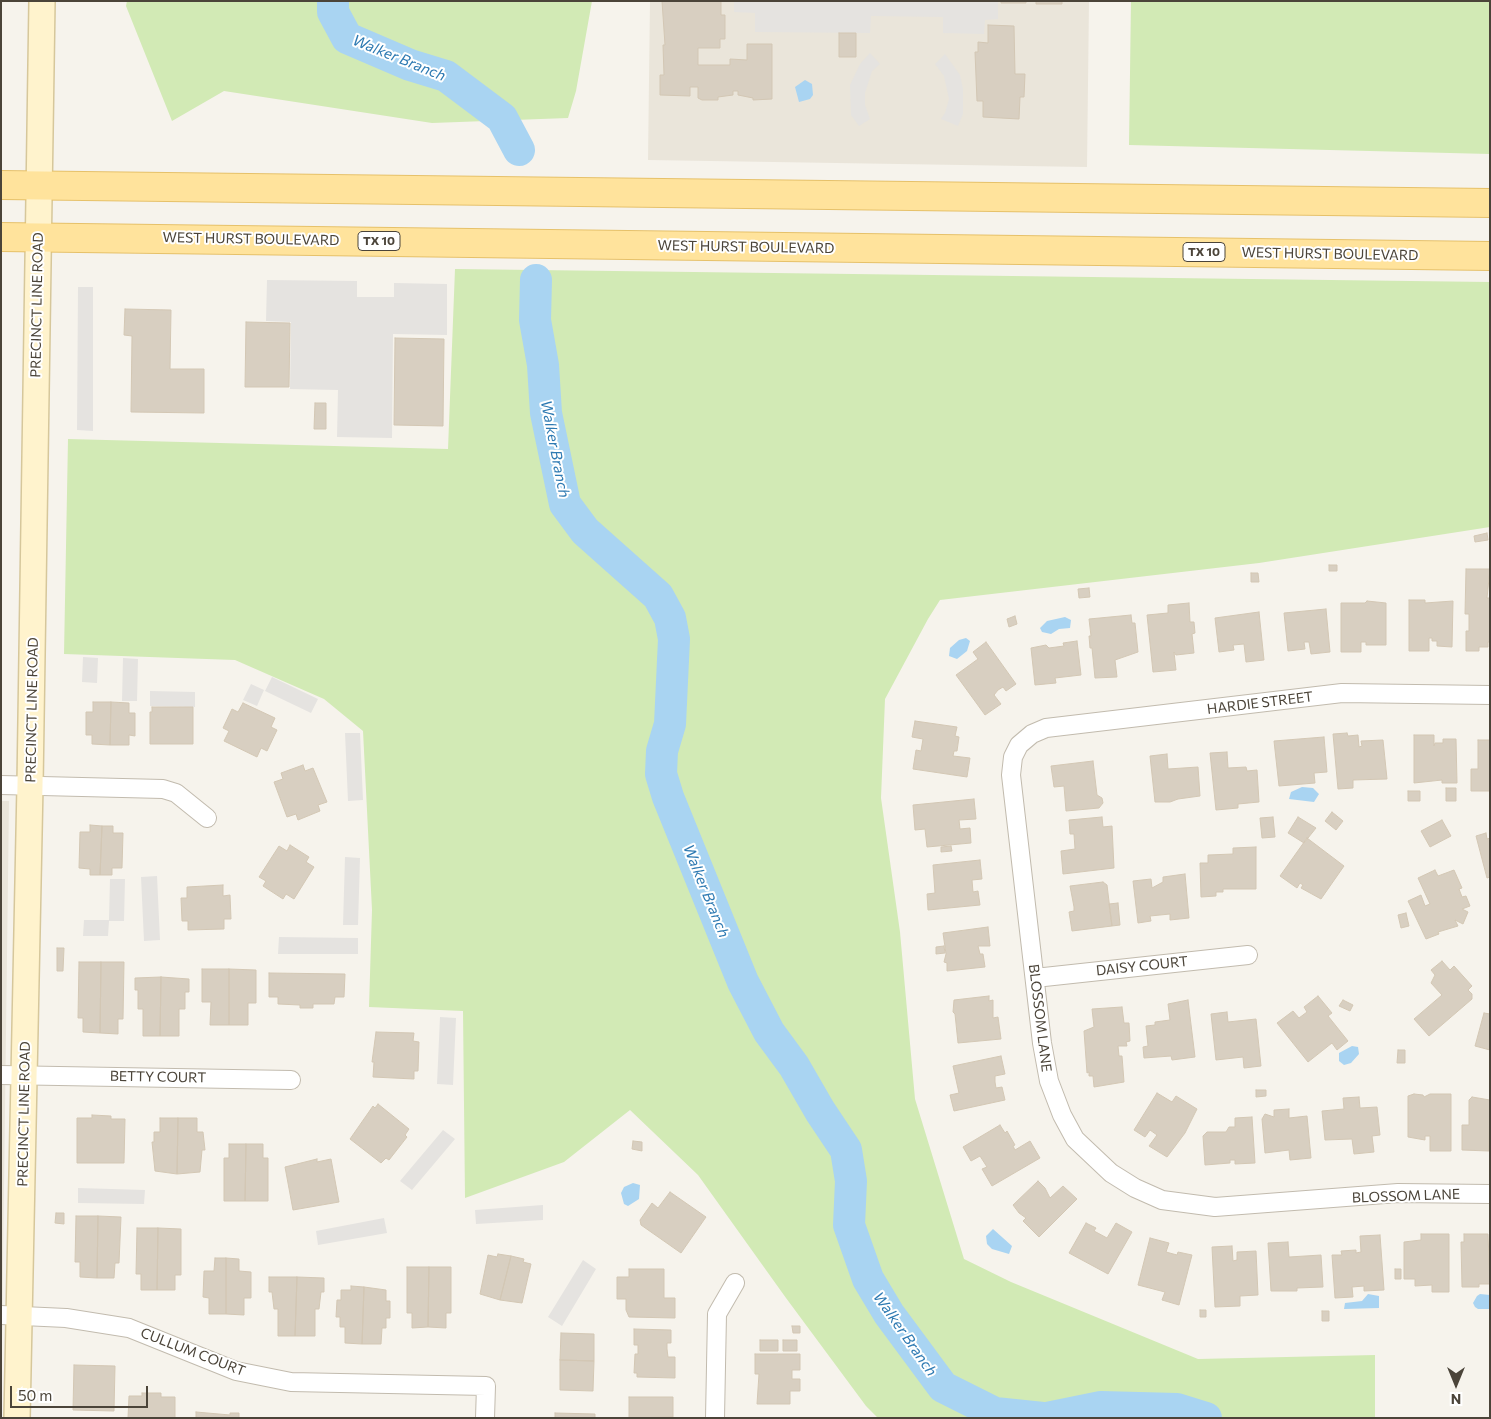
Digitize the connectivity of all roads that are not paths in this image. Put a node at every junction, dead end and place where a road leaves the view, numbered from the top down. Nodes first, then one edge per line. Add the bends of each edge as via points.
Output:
1 (42, 1) edge
2 (1, 184) edge
3 (38, 184) junction
4 (1490, 203) edge
5 (1, 237) edge
6 (38, 237) junction
7 (1490, 256) edge
8 (1490, 695) edge
9 (1032, 734) joint
10 (1, 785) edge
11 (30, 785) junction
12 (207, 818) dead end
13 (1248, 955) dead end
14 (1035, 978) junction
15 (13, 1075) edge
16 (291, 1080) dead end
17 (1490, 1194) edge
18 (735, 1282) dead end
19 (10, 1315) edge
20 (17, 1418) edge
21 (485, 1418) edge
22 (715, 1418) edge

1 - 3 main road, PRECINCT LINE ROAD
2 - 3 main road
3 - 4 main road
3 - 6 main road, PRECINCT LINE ROAD
5 - 6 main road, WEST HURST BOULEVARD / TX 10
6 - 7 main road, WEST HURST BOULEVARD / TX 10
6 - 11 main road, PRECINCT LINE ROAD
8 - 9 street, HARDIE STREET via 1342,693 1046,728
9 - 14 street, BLOSSOM LANE via 1019,745 1011,774
10 - 11 street
11 - 12 street via 163,789 176,793
11 - 15 main road, PRECINCT LINE ROAD
13 - 14 street, DAISY COURT
14 - 17 street, BLOSSOM LANE via 1048,1081 1062,1115 1075,1138 1091,1156 1111,1174 1135,1188 1162,1200 1215,1207 1398,1193
15 - 16 street, BETTY COURT
15 - 19 main road, PRECINCT LINE ROAD
18 - 22 street via 717,1314
19 - 20 main road, PRECINCT LINE ROAD
19 - 21 street, CULLUM COURT via 66,1318 129,1328 236,1371 291,1382 486,1386

